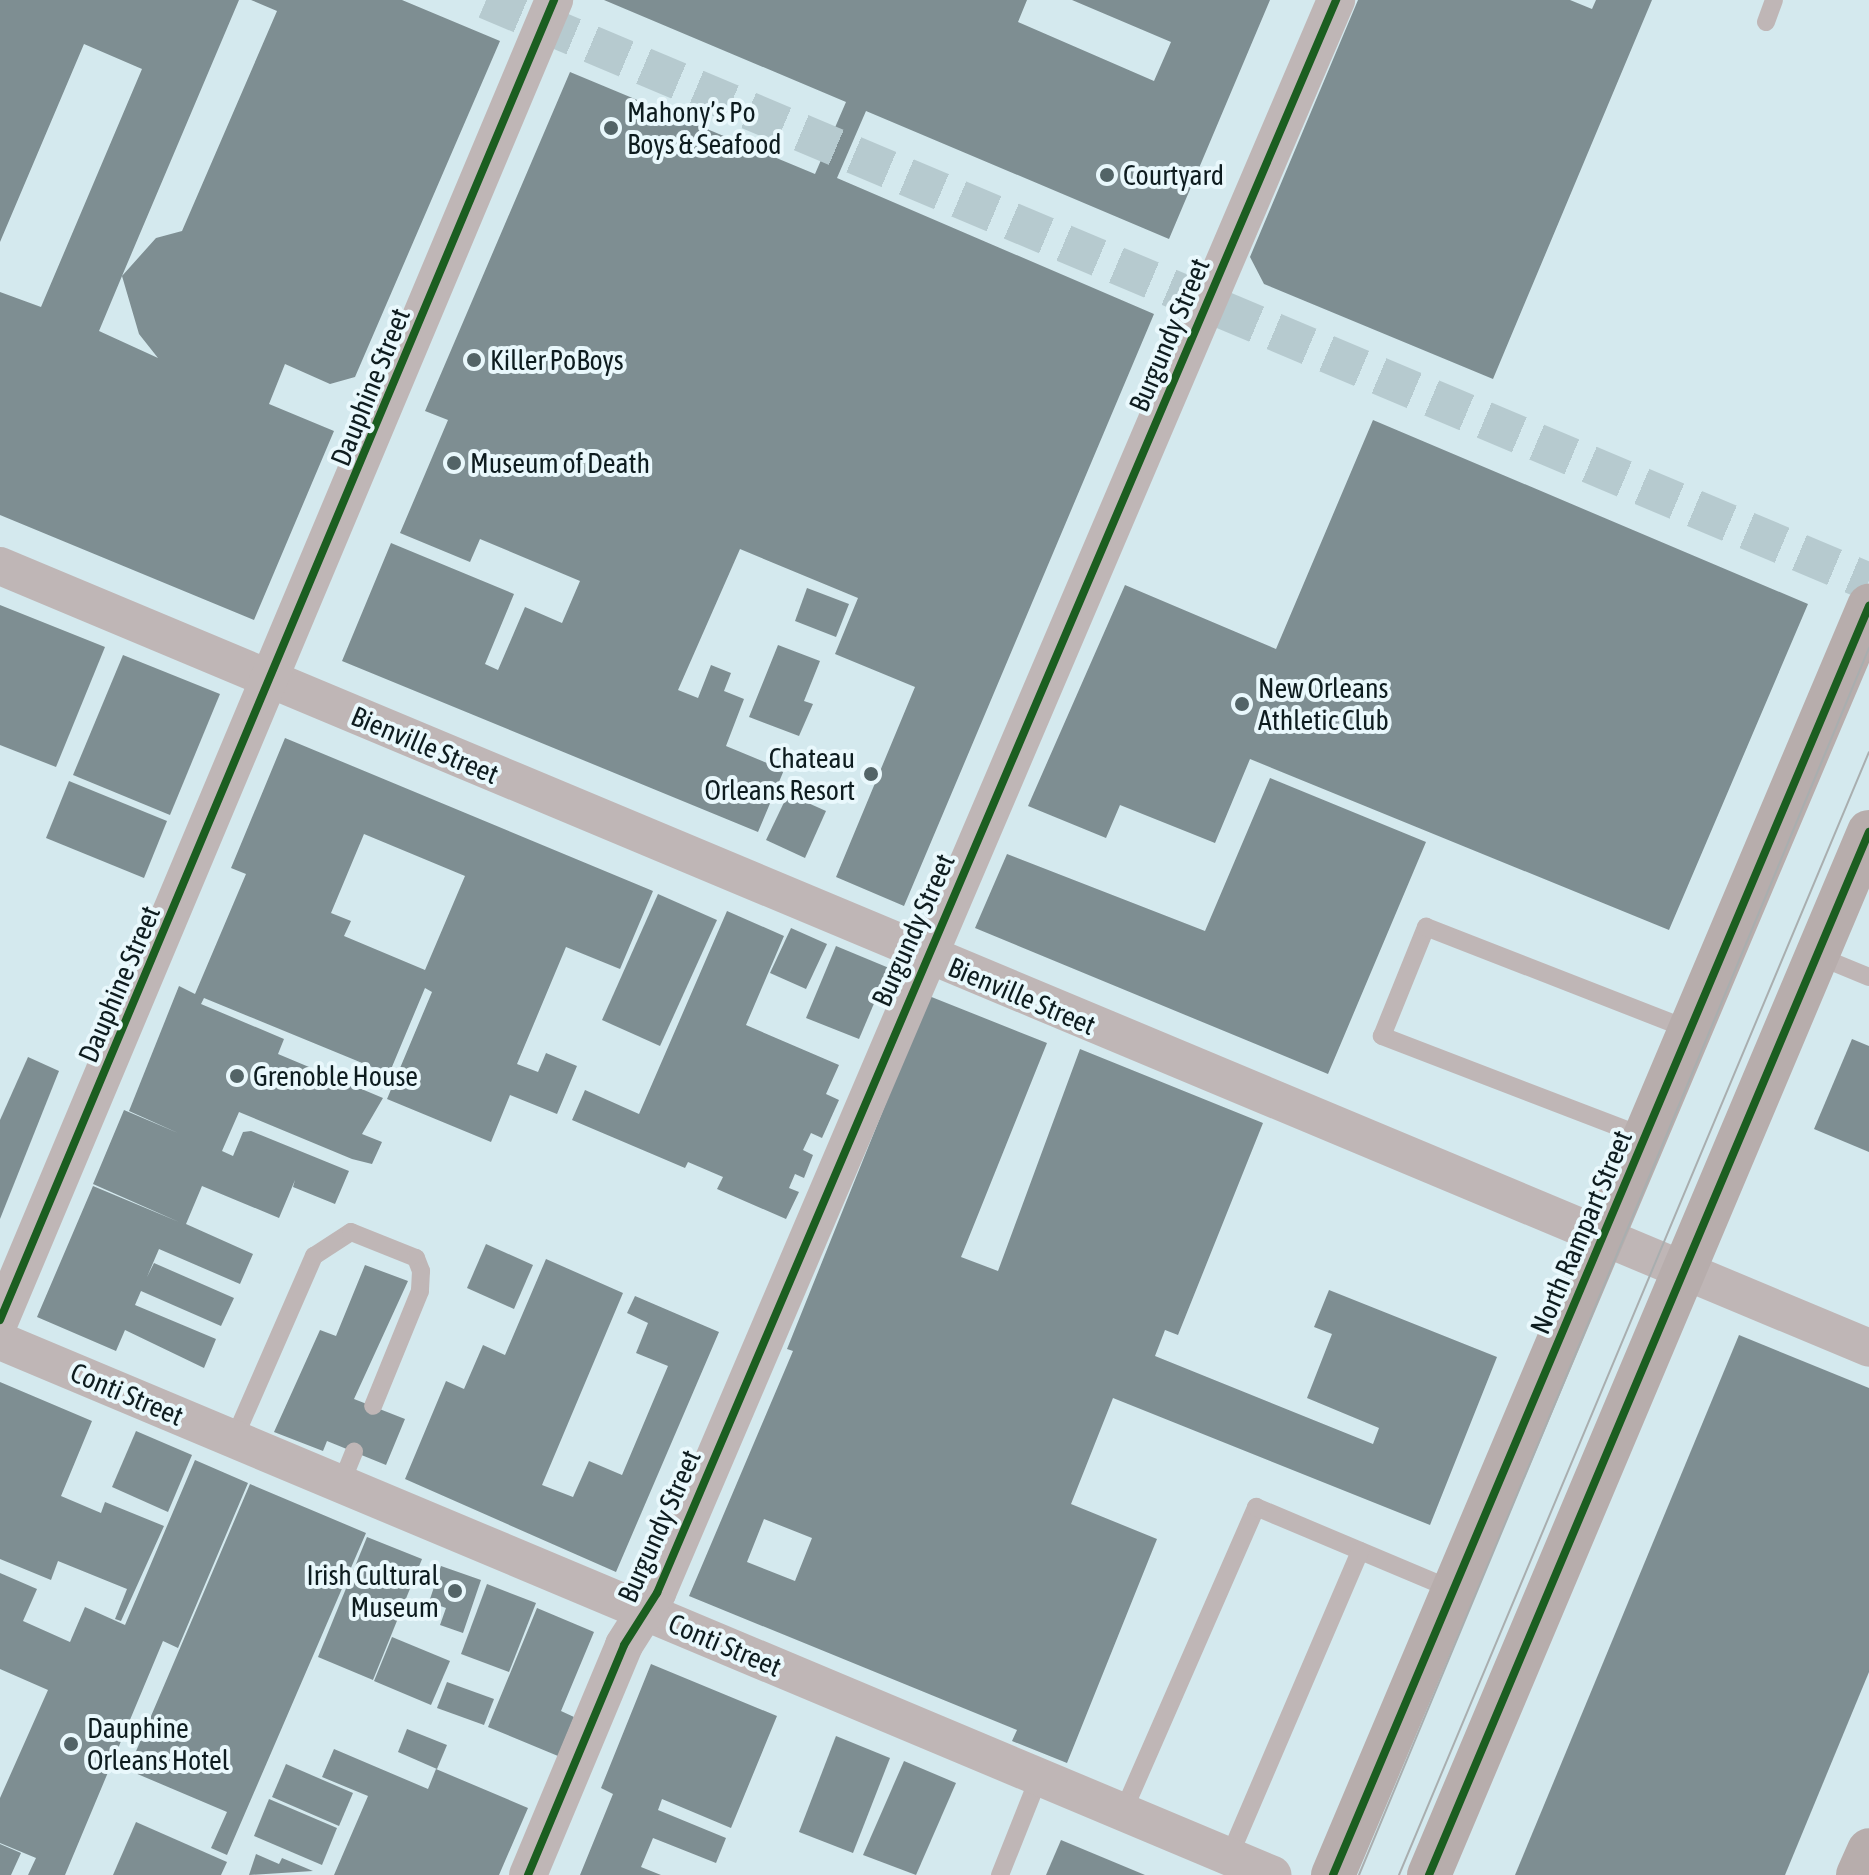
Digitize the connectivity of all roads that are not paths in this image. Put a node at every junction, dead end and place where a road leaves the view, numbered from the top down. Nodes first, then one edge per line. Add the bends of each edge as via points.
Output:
1 (554, 0) edge
2 (1336, 0) edge
3 (1774, 0) edge
4 (1766, 22) dead end
5 (0, 566) edge
6 (1869, 606) edge
7 (272, 681) junction
8 (1867, 844) edge
9 (927, 956) junction
10 (1818, 956) junction
11 (1869, 977) edge
12 (1690, 1030) junction
13 (1645, 1137) junction
14 (1602, 1240) junction
15 (1686, 1275) junction
16 (0, 1320) edge
17 (0, 1341) edge
18 (1869, 1348) edge
19 (373, 1406) dead end
20 (234, 1439) junction
21 (1360, 1551) junction
22 (1453, 1590) junction
23 (648, 1613) junction
24 (1039, 1777) junction
25 (1123, 1812) junction
26 (1869, 1850) edge
27 (1229, 1857) junction
28 (528, 1875) edge
29 (1000, 1875) edge
30 (1273, 1875) edge
31 (1333, 1875) edge
32 (1429, 1875) edge
33 (1858, 1875) edge

1 - 7 street, Dauphine Street
2 - 9 street, Burgundy Street
3 - 4 lane
5 - 7 street, Bienville Street
6 - 12 main road, North Rampart Street
7 - 9 street, Bienville Street
7 - 16 street, Dauphine Street
8 - 10 main road
9 - 14 street, Bienville Street
9 - 23 street, Burgundy Street
10 - 11 lane
10 - 15 main road
12 - 13 main road, North Rampart Street
12 - 13 lane via 1426,927 1382,1036
13 - 14 main road, North Rampart Street
14 - 15 street, Bienville Street
14 - 22 main road, North Rampart Street
15 - 18 street, Bienville Street
15 - 32 main road
17 - 20 street, Conti Street
19 - 20 lane via 420,1291 421,1271 416,1258 351,1232 314,1256
20 - 23 street, Conti Street via 347,1468
21 - 22 lane
21 - 25 lane via 1256,1507
21 - 27 lane
22 - 31 main road, North Rampart Street
23 - 24 street, Conti Street
23 - 28 street, Burgundy Street via 624,1645
24 - 25 street, Conti Street
24 - 29 lane
25 - 27 street, Conti Street
26 - 33 main road
27 - 30 street, Conti Street

